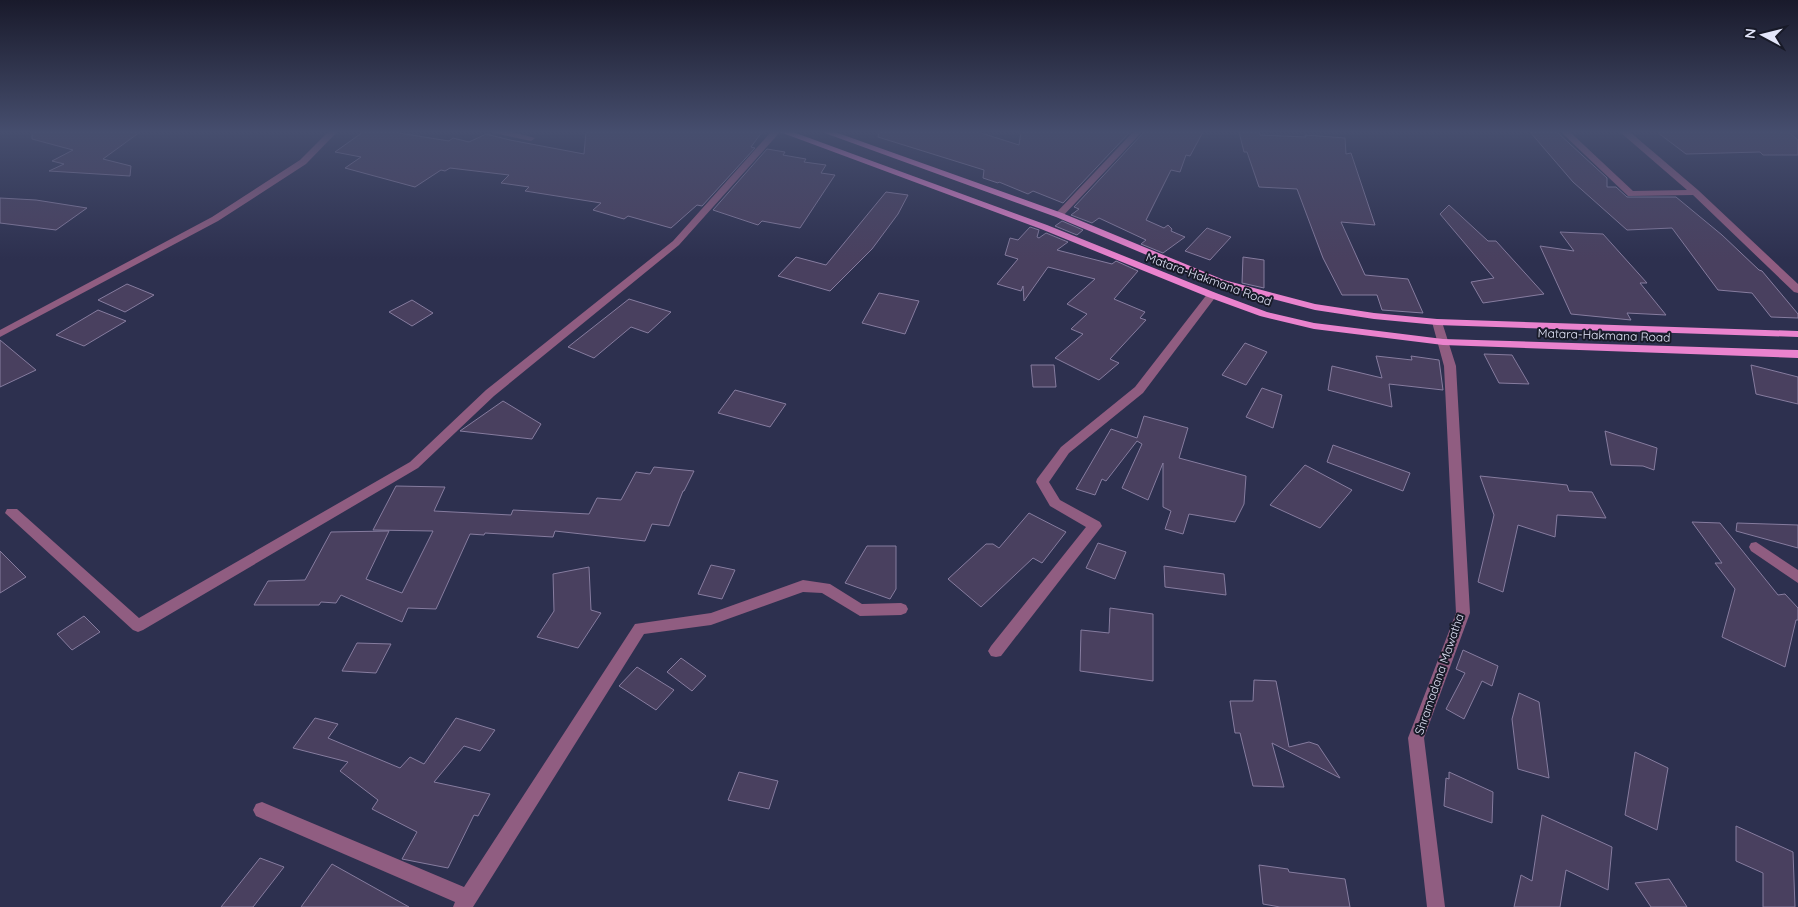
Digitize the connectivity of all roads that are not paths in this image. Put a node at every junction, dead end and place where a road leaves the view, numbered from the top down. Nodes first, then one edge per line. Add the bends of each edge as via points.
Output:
1 (284, 174) edge
2 (738, 174) edge
3 (900, 174) edge
4 (945, 174) edge
5 (1098, 174) edge
6 (1610, 174) edge
7 (1674, 174) edge
8 (1695, 192) junction
9 (1059, 215) junction
10 (1798, 290) edge
11 (1212, 295) junction
12 (1437, 322) junction
13 (0, 334) edge
14 (1798, 334) edge
15 (1443, 342) junction
16 (1798, 354) edge
17 (12, 513) dead end
18 (1756, 547) dead end
19 (1798, 577) edge
20 (901, 609) dead end
21 (996, 650) dead end
22 (262, 810) dead end
23 (465, 902) edge
24 (1436, 907) edge

1 - 13 street via 215,219
2 - 17 street via 676,243 490,393 414,465 138,626
3 - 11 main road, Matara-Hakmana Road via 1044,227
4 - 9 main road, Matara-Hakmana Road
5 - 9 street
6 - 8 street via 1631,194
7 - 8 street
8 - 10 street
9 - 12 main road, Matara-Hakmana Road via 1220,282 1275,298 1374,316
11 - 15 main road, Matara-Hakmana Road via 1264,314 1314,326
11 - 21 street via 1139,390 1065,450 1042,482 1055,503 1095,526
12 - 14 main road, Matara-Hakmana Road
12 - 15 street, Shramadana Mawatha
15 - 16 main road, Matara-Hakmana Road
15 - 24 street, Shramadana Mawatha via 1450,366 1463,613 1416,738
18 - 19 street
20 - 23 street via 860,610 825,588 803,586 711,620 640,628
22 - 23 street

